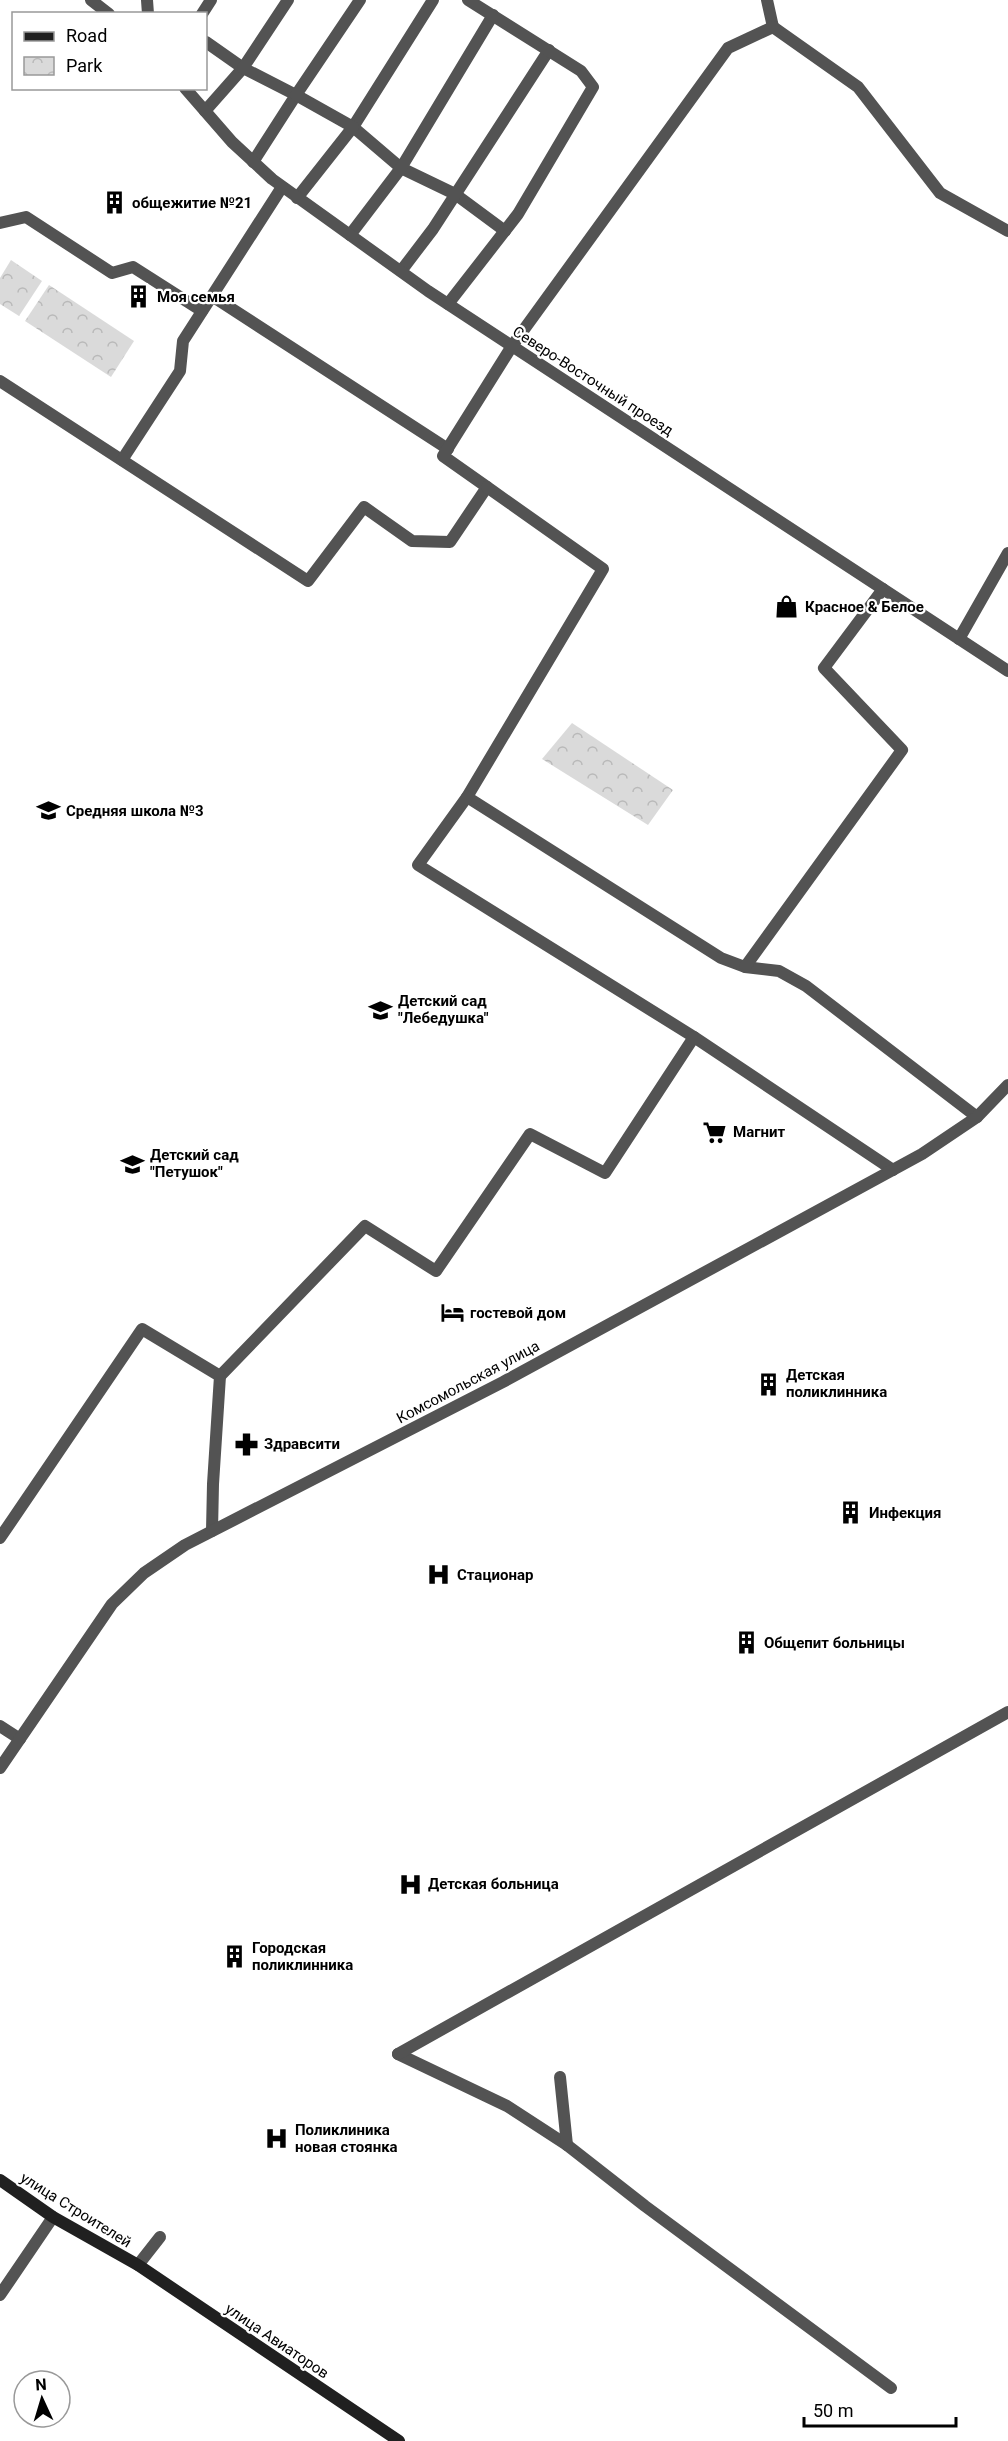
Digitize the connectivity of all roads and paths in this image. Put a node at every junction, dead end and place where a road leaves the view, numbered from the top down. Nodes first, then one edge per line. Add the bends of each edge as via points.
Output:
1 (288, 0) edge
2 (360, 0) edge
3 (433, 0) edge
4 (468, 0) edge
5 (767, 0) edge
6 (96, 1) edge
7 (107, 12) edge
8 (493, 15) junction
9 (773, 27) junction
10 (207, 43) edge
11 (549, 50) junction
12 (243, 68) junction
13 (186, 90) edge
14 (296, 95) junction
15 (205, 111) junction
16 (353, 127) junction
17 (253, 162) junction
18 (401, 168) junction
19 (282, 187) junction
20 (455, 194) junction
21 (297, 198) junction
22 (0, 223) edge
23 (505, 231) junction
24 (1008, 231) edge
25 (350, 235) junction
26 (400, 271) junction
27 (212, 297) junction
28 (448, 304) junction
29 (202, 311) junction
30 (512, 346) junction
31 (0, 381) edge
32 (448, 449) junction
33 (122, 460) junction
34 (487, 487) junction
35 (1008, 553) edge
36 (883, 589) junction
37 (959, 639) junction
38 (1008, 671) edge
39 (467, 797) junction
40 (746, 967) junction
41 (694, 1037) junction
42 (1008, 1085) edge
43 (977, 1117) junction
44 (893, 1170) junction
45 (220, 1376) junction
46 (212, 1531) junction
47 (0, 1538) edge
48 (1008, 1712) edge
49 (0, 1726) edge
50 (20, 1739) junction
51 (0, 1768) edge
52 (560, 2077) dead end
53 (567, 2145) junction
54 (0, 2180) edge
55 (53, 2217) junction
56 (160, 2237) dead end
57 (138, 2265) junction
58 (0, 2295) edge
59 (891, 2388) dead end
60 (399, 2441) edge

1 - 12 street
2 - 14 street
3 - 16 street
4 - 8 street
5 - 9 street
6 - 7 street
8 - 11 street
8 - 18 street
9 - 24 street via 858,87 940,193
9 - 30 street via 728,48
10 - 12 street
11 - 20 street
11 - 23 street via 581,71 593,87
12 - 14 street
12 - 15 street
13 - 15 street, Северо-Восточный проезд
14 - 16 street
14 - 17 street
15 - 17 street, Северо-Восточный проезд
16 - 18 street
16 - 21 street
17 - 19 street, Северо-Восточный проезд
18 - 20 street
18 - 25 street
19 - 21 street, Северо-Восточный проезд
19 - 27 street
20 - 23 street
20 - 26 street
21 - 25 street, Северо-Восточный проезд
22 - 29 street via 26,217 112,273 133,267
23 - 28 street
25 - 26 street, Северо-Восточный проезд
26 - 28 street, Северо-Восточный проезд
27 - 29 street
27 - 32 street
28 - 30 street, Северо-Восточный проезд
29 - 33 street via 183,341 180,371
30 - 32 street
30 - 36 street, Северо-Восточный проезд
31 - 33 street
32 - 34 street via 443,456
33 - 34 street via 308,580 364,507 412,541 450,542
34 - 39 street via 603,569
35 - 37 street
36 - 37 street, Северо-Восточный проезд
36 - 40 street via 824,668 902,750
37 - 38 street, Северо-Восточный проезд
39 - 40 street via 721,958
39 - 41 street via 418,865
40 - 43 street via 779,971 806,986
41 - 44 street
41 - 45 street via 605,1173 530,1134 436,1271 365,1226
42 - 43 street, Комсомольская улица
43 - 44 street, Комсомольская улица
44 - 46 street, Комсомольская улица via 503,1382
45 - 46 street
45 - 47 street via 142,1329
46 - 50 street, Комсомольская улица via 144,1573 112,1604
48 - 53 street via 398,2054 507,2106
49 - 50 street
50 - 51 street, Комсомольская улица
52 - 53 street
53 - 59 street
54 - 55 main road, улица Строителей
55 - 57 main road, улица Строителей
55 - 58 street
56 - 57 street
57 - 60 main road, улица Авиаторов

